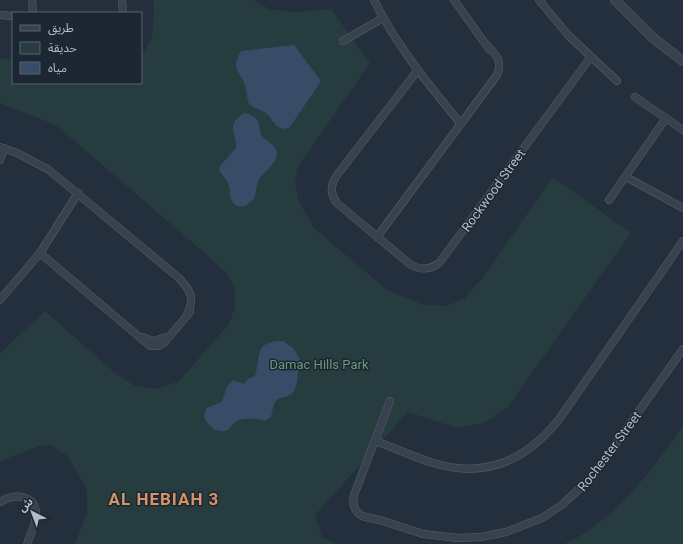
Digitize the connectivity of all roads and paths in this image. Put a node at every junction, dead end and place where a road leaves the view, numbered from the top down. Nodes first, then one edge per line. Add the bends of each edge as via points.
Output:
1 (32, 0) edge
2 (374, 0) edge
3 (454, 0) edge
4 (539, 0) edge
5 (615, 0) edge
6 (123, 2) edge
7 (33, 12) edge
8 (119, 12) edge
9 (0, 15) edge
10 (12, 16) edge
11 (383, 18) junction
12 (343, 40) dead end
13 (590, 58) junction
14 (683, 61) edge
15 (418, 70) junction
16 (617, 81) dead end
17 (635, 97) dead end
18 (666, 118) junction
19 (461, 124) junction
20 (683, 130) edge
21 (2, 147) edge
22 (0, 160) edge
23 (626, 178) junction
24 (78, 193) junction
25 (609, 200) dead end
26 (683, 208) edge
27 (377, 237) junction
28 (683, 241) edge
29 (40, 253) junction
30 (0, 300) edge
31 (683, 349) edge
32 (390, 401) dead end
33 (375, 441) junction
34 (0, 502) edge
35 (28, 544) edge

1 - 7 street
2 - 11 street
3 - 19 street via 486,45 496,54 500,64 492,81
4 - 13 street
5 - 14 street via 653,38
6 - 8 street
9 - 10 street
11 - 12 street
11 - 15 street
13 - 16 street
13 - 27 street, Rockwood Street via 437,264 425,269 415,267
15 - 19 street
15 - 27 street, Rockwood Street via 333,183 333,196 338,204
17 - 18 street
18 - 20 street
18 - 23 street
19 - 27 street
21 - 22 street
21 - 24 street via 49,170
23 - 25 street
23 - 26 street
24 - 29 street
24 - 29 street via 179,278 189,283 196,293 195,305 172,335 153,341 136,333
28 - 33 street via 560,418 548,434 533,447 515,458 496,464 456,468
29 - 30 street
31 - 33 street, Rochester Street via 600,467 583,487 553,512 530,524 506,532 475,538 446,538 362,516 354,507 353,499
32 - 33 street, Rochester Street
34 - 35 street via 17,495 32,503 36,516

